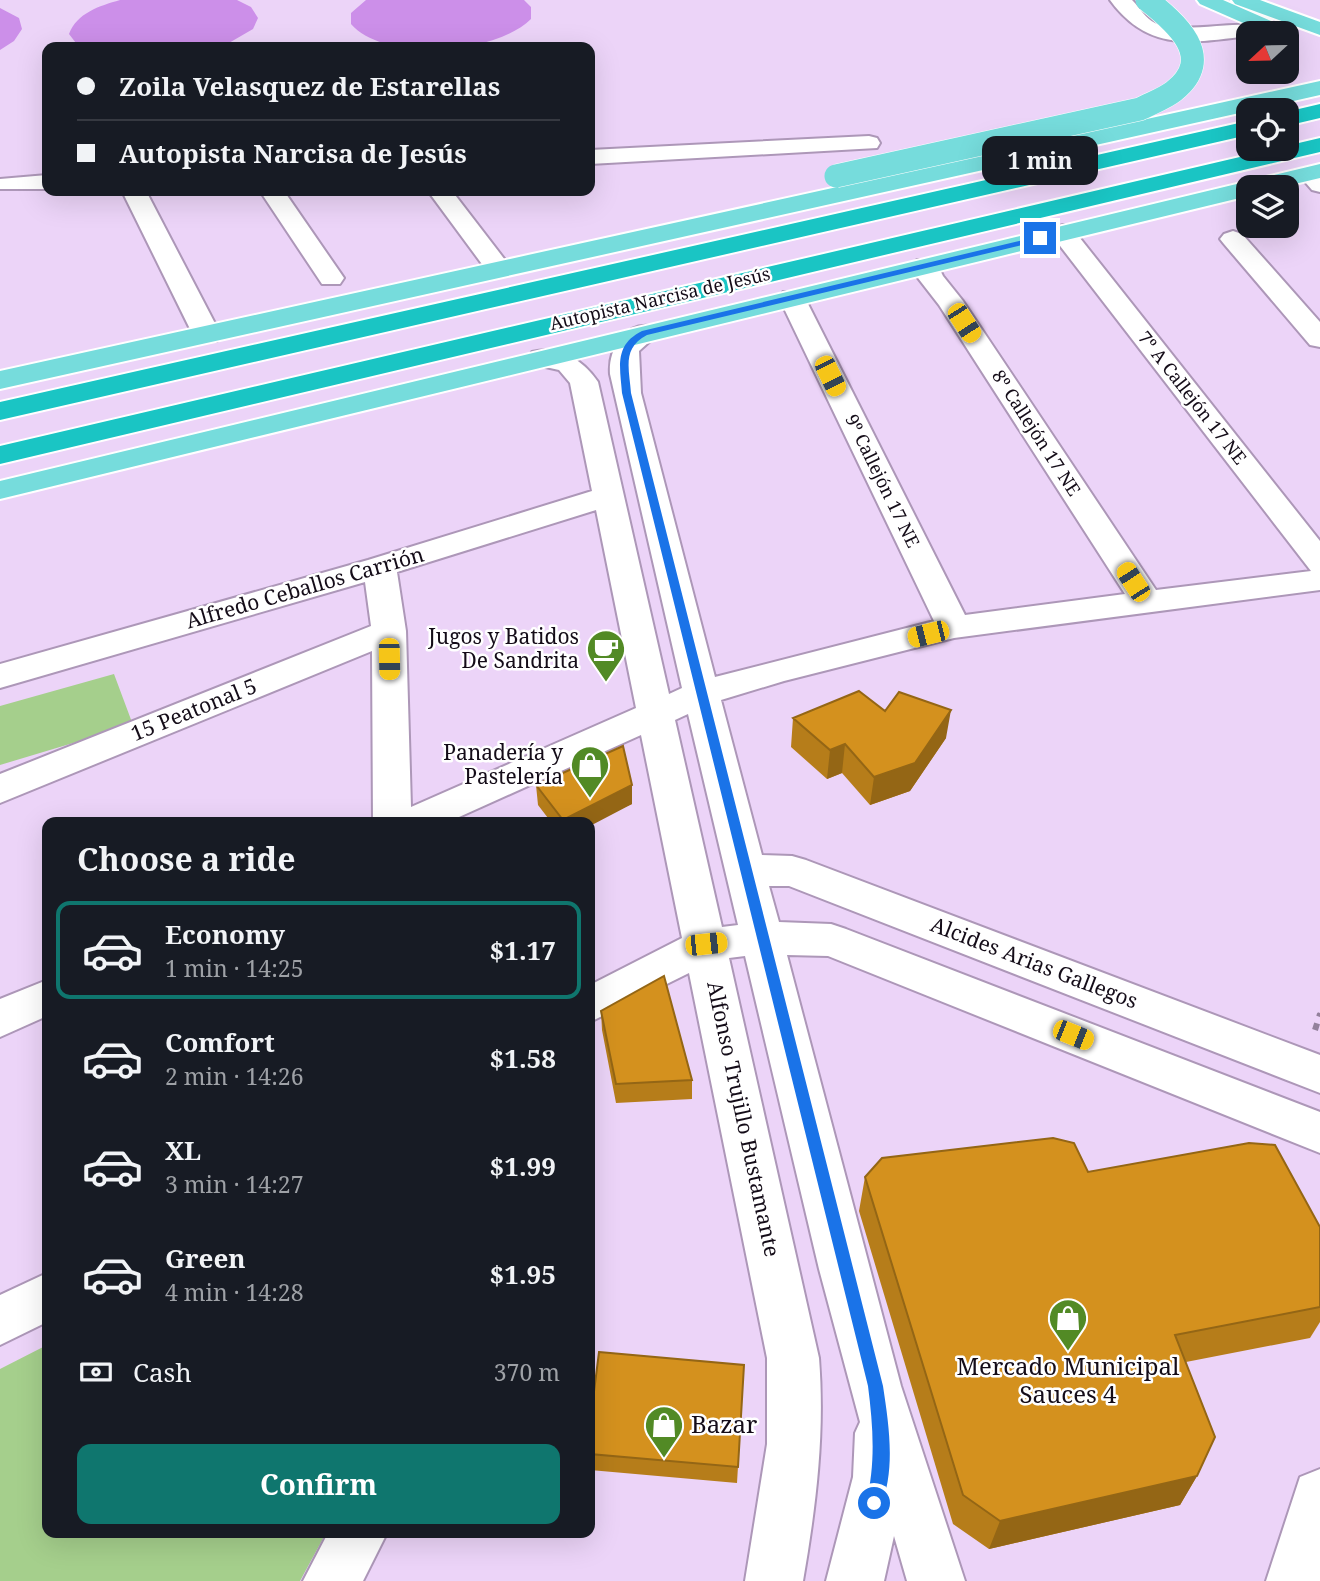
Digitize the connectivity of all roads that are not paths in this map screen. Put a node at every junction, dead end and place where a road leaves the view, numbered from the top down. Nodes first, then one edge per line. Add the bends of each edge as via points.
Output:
1 (1120, 0) edge
2 (1147, 0) edge
3 (1192, 0) edge
4 (1207, 0) edge
5 (1242, 0) edge
6 (1239, 21) edge
7 (1255, 21) edge
8 (1320, 29) edge
9 (1236, 33) edge
10 (1299, 41) edge
11 (1320, 50) edge
12 (1320, 88) edge
13 (1320, 111) edge
14 (1299, 116) edge
15 (1236, 131) edge
16 (869, 144) dead end
17 (1320, 145) edge
18 (595, 157) edge
19 (1317, 177) edge
20 (1299, 180) edge
21 (42, 182) edge
22 (7, 184) dead end
23 (1236, 191) edge
24 (137, 196) edge
25 (275, 196) edge
26 (444, 196) edge
27 (664, 232) junction
28 (1063, 233) junction
29 (1233, 239) dead end
30 (926, 265) junction
31 (499, 269) junction
32 (331, 278) dead end
33 (792, 298) junction
34 (645, 333) junction
35 (207, 335) junction
36 (1320, 339) edge
37 (542, 358) junction
38 (0, 380) edge
39 (0, 411) edge
40 (0, 455) edge
41 (0, 490) edge
42 (609, 496) junction
43 (1320, 563) edge
44 (380, 567) junction
45 (1320, 580) edge
46 (1146, 601) junction
47 (954, 627) junction
48 (389, 631) junction
49 (0, 676) edge
50 (701, 694) junction
51 (653, 714) junction
52 (0, 789) edge
53 (392, 817) edge
54 (424, 817) edge
55 (745, 870) junction
56 (762, 938) junction
57 (706, 944) junction
58 (42, 999) edge
59 (595, 1002) edge
60 (0, 1019) edge
61 (1320, 1074) edge
62 (1320, 1133) edge
63 (42, 1299) edge
64 (0, 1321) edge
65 (875, 1386) junction
66 (1320, 1497) edge
67 (356, 1538) edge
68 (331, 1581) edge
69 (774, 1581) edge
70 (855, 1581) edge
71 (936, 1581) edge
72 (1295, 1581) edge

1 - 9 street via 1133,9 1137,20 1161,34
2 - 27 main road, bridge via 1178,25 1192,48 1186,76 1161,99 1108,117 836,176
3 - 6 main road
4 - 7 main road
5 - 8 main road
10 - 11 main road
12 - 27 main road
13 - 14 highway
15 - 39 highway, Autopista Narcisa de Jesús
16 - 18 street
17 - 40 highway, Autopista Narcisa de Jesús
19 - 20 main road
21 - 22 street
23 - 28 main road, Autopista Narcisa de Jesús
24 - 35 street
25 - 32 street
26 - 31 street
27 - 31 main road
28 - 30 main road, Autopista Narcisa de Jesús
28 - 43 street, 7º A Callejón 17 NE
29 - 36 street
30 - 33 main road, Autopista Narcisa de Jesús
30 - 46 street, 8º Callejón 17 NE
31 - 35 main road
33 - 34 main road, Autopista Narcisa de Jesús
33 - 47 street, 9º Callejón 17 NE
34 - 37 main road, Autopista Narcisa de Jesús
34 - 50 street via 633,339 623,354 627,393
35 - 38 main road
37 - 41 main road, Autopista Narcisa de Jesús
37 - 42 street, Alfonso Trujillo Bustamante via 569,364 584,382
42 - 44 street, Alfredo Ceballos Carrión
42 - 51 street, Alfonso Trujillo Bustamante
44 - 48 street
44 - 49 street, Alfredo Ceballos Carrión
45 - 46 street
46 - 47 street
47 - 50 street
48 - 52 street, 15 Peatonal 5
48 - 53 street
50 - 51 street
50 - 55 street
51 - 54 street
51 - 57 street, Alfonso Trujillo Bustamante
55 - 56 street
55 - 61 street, Alcides Arias Gallegos via 792,871
56 - 57 street
56 - 62 street via 814,938 848,945
56 - 65 street
57 - 59 street
57 - 69 street, Alfonso Trujillo Bustamante via 793,1358 797,1413 793,1475
58 - 60 street
63 - 64 street
65 - 70 street via 882,1435 880,1477
65 - 71 street
66 - 72 street
67 - 68 street

